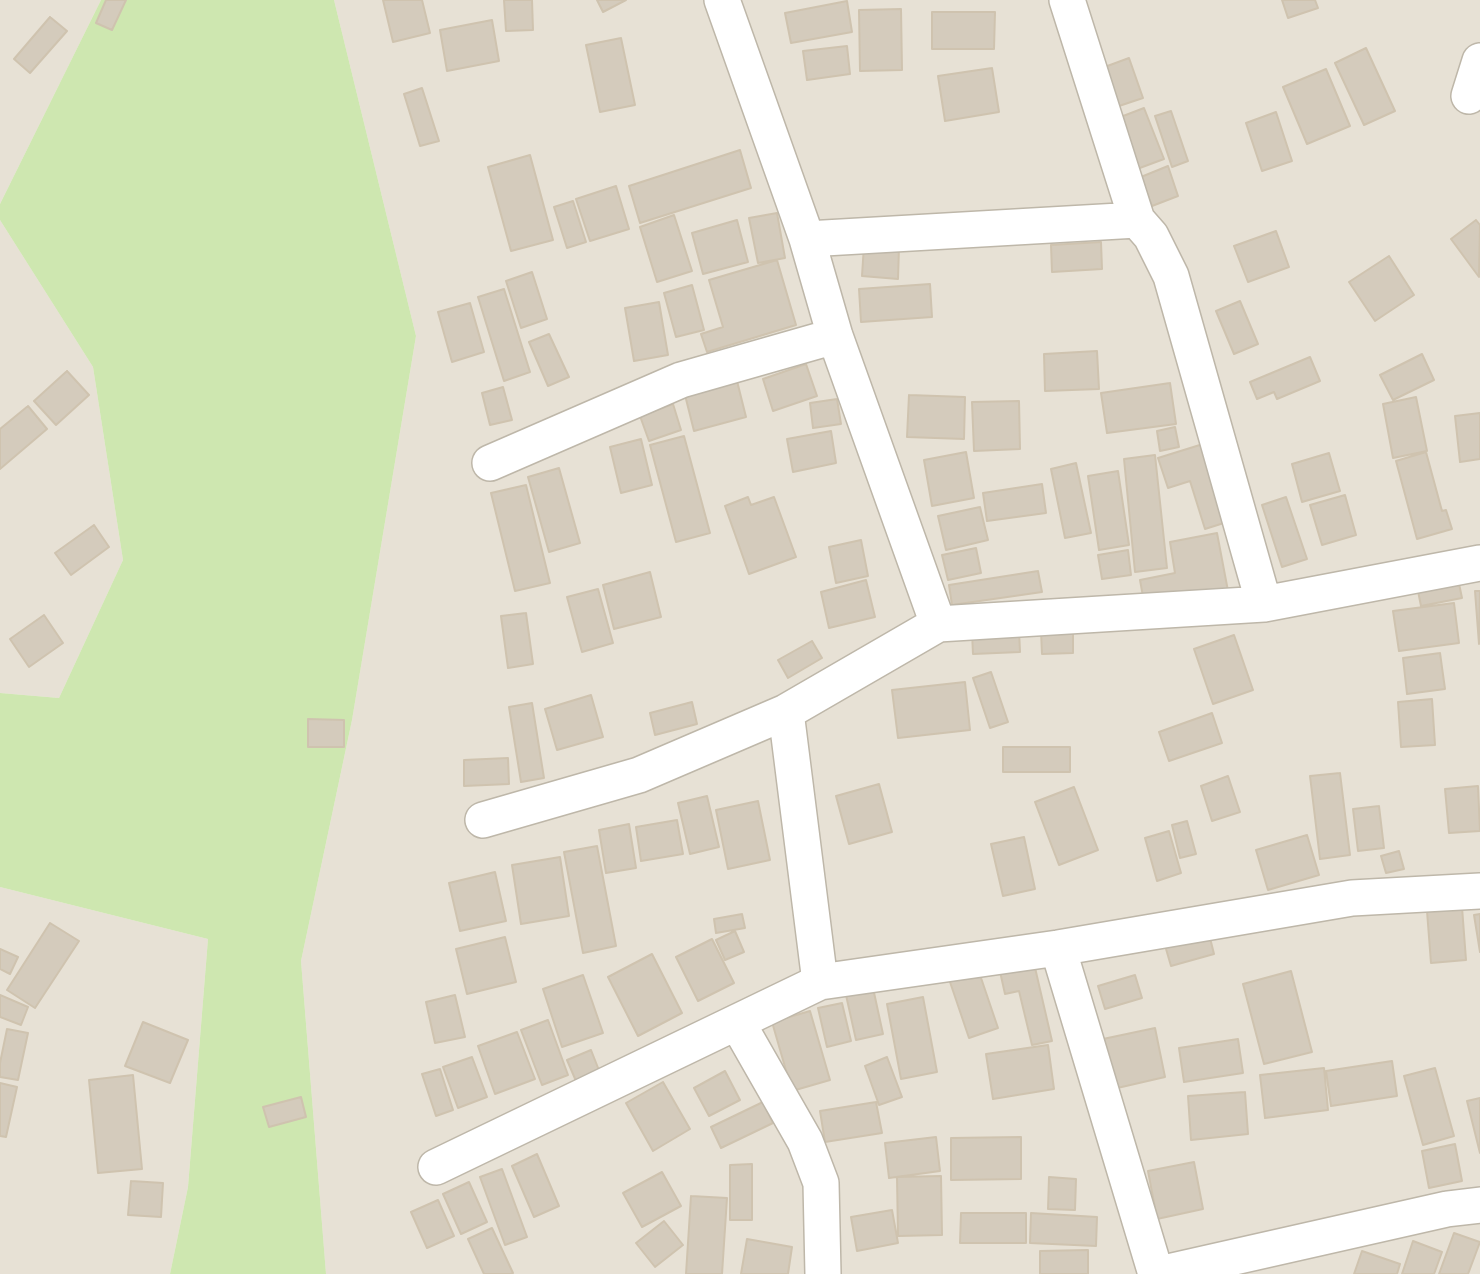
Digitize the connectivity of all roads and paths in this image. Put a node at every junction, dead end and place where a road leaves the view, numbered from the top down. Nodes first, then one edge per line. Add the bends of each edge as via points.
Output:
1 (722, 0) edge
2 (1067, 0) edge
3 (1480, 61) edge
4 (1468, 96) dead end
5 (1137, 220) junction
6 (807, 239) junction
7 (835, 336) junction
8 (490, 463) dead end
9 (1480, 563) edge
10 (1264, 604) junction
11 (938, 624) junction
12 (786, 712) junction
13 (483, 820) dead end
14 (1480, 891) edge
15 (1058, 948) junction
16 (820, 982) junction
17 (737, 1022) junction
18 (436, 1167) dead end
19 (1480, 1205) edge
20 (824, 1274) edge
21 (1158, 1274) edge

1 - 6 street
2 - 5 street
3 - 4 street
5 - 6 street
5 - 10 street via 1151,236 1171,276
6 - 7 street
7 - 8 street via 681,380
7 - 11 street
9 - 10 street
10 - 11 street
11 - 12 street
12 - 13 street via 639,775
12 - 16 street
14 - 15 street via 1352,898
15 - 16 street
15 - 21 street
16 - 17 street
17 - 18 street
17 - 20 street via 805,1141 821,1183
19 - 21 street

